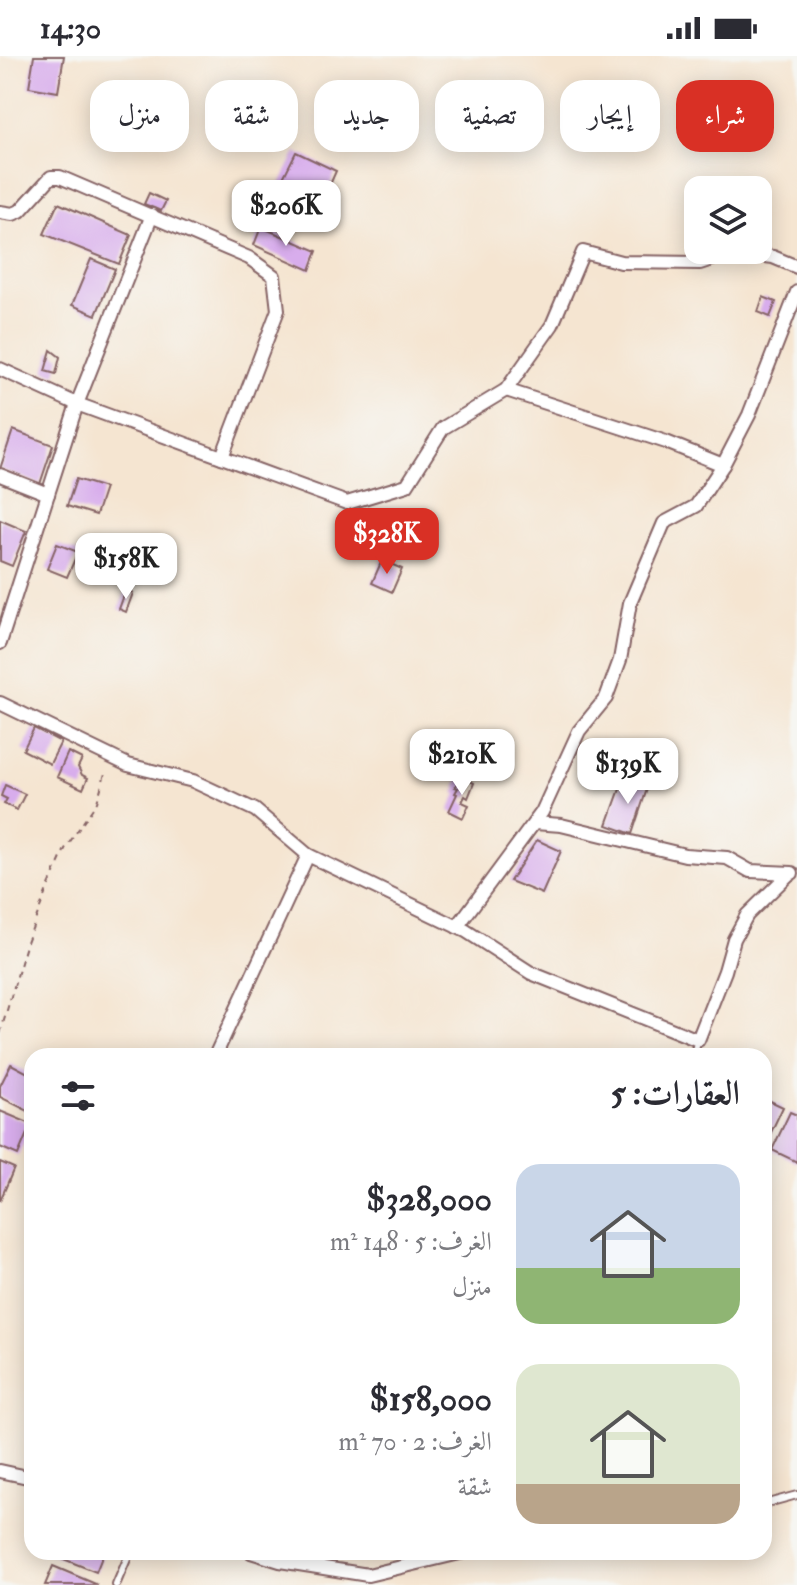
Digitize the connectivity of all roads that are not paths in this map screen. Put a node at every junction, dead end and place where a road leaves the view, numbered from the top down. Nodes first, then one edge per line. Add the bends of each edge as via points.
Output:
1 (0, 212) edge
2 (152, 215) junction
3 (797, 267) edge
4 (797, 292) edge
5 (0, 369) edge
6 (506, 390) junction
7 (77, 404) junction
8 (222, 457) junction
9 (723, 465) junction
10 (0, 475) edge
11 (48, 494) junction
12 (0, 643) edge
13 (0, 703) edge
14 (535, 823) junction
15 (308, 855) junction
16 (794, 873) edge
17 (457, 927) junction
18 (698, 1040) junction
19 (219, 1048) edge
20 (696, 1048) edge
21 (0, 1471) edge
22 (24, 1475) edge
23 (797, 1495) edge
24 (772, 1502) edge
25 (127, 1560) edge
26 (277, 1560) edge
27 (431, 1560) edge
28 (116, 1585) edge

1 - 2 street via 20,211 51,177 60,177
2 - 7 street
2 - 8 street via 249,258 274,276 278,310
3 - 6 street via 773,257 733,252 700,263 621,262 583,252 552,325
4 - 9 street via 749,415
5 - 7 street
6 - 8 street via 443,428 407,485 347,503
6 - 9 street
7 - 8 street
7 - 11 street
9 - 14 street via 696,506 664,523 630,603 620,660 606,698 579,731
10 - 11 street
11 - 12 street
13 - 15 street via 128,765 193,781 255,810
14 - 16 street via 685,855 727,858 750,871
14 - 17 street
15 - 17 street
15 - 19 street
16 - 18 street via 747,915
17 - 18 street via 531,973
18 - 20 lane
21 - 22 street
23 - 24 lane
25 - 28 lane
26 - 27 street via 368,1575

